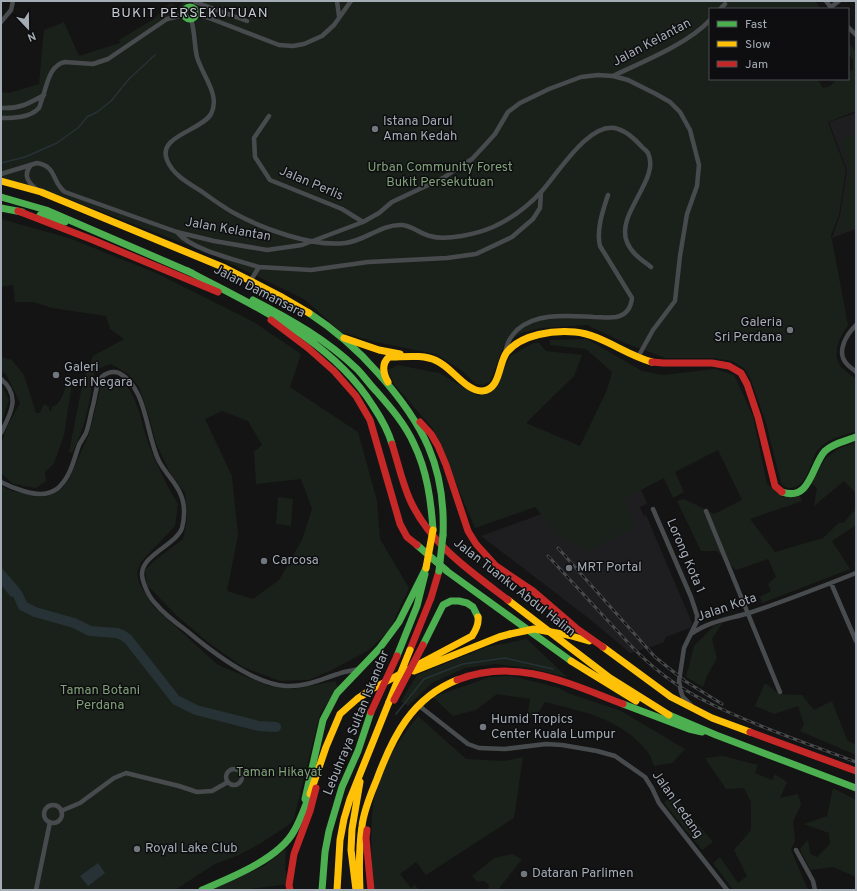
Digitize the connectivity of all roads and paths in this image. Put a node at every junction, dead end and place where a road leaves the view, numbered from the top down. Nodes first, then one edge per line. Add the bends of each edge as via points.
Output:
1 (13, 1) edge
2 (337, 1) edge
3 (351, 1) edge
4 (826, 1) edge
5 (839, 1) edge
6 (725, 4) dead end
7 (721, 8) edge
8 (832, 8) edge
9 (194, 9) edge
10 (184, 15) junction
11 (339, 16) junction
12 (247, 21) dead end
13 (709, 21) edge
14 (1, 22) edge
15 (849, 27) edge
16 (856, 36) edge
17 (613, 76) junction
18 (44, 95) junction
19 (1, 108) edge
20 (269, 116) dead end
21 (1, 118) edge
22 (31, 165) junction
23 (1, 174) edge
24 (1, 181) edge
25 (41, 192) junction
26 (541, 192) junction
27 (608, 195) dead end
28 (1, 197) edge
29 (1, 208) edge
30 (18, 211) junction
31 (363, 222) junction
32 (88, 228) junction
33 (177, 232) junction
34 (314, 241) junction
35 (259, 267) junction
36 (651, 267) dead end
37 (188, 271) junction
38 (251, 280) junction
39 (856, 325) edge
40 (342, 338) junction
41 (505, 356) junction
42 (412, 357) junction
43 (638, 357) junction
44 (856, 372) edge
45 (1, 379) edge
46 (392, 387) junction
47 (407, 406) junction
48 (1, 433) edge
49 (856, 437) edge
50 (1, 482) edge
51 (653, 509) dead end
52 (706, 511) dead end
53 (426, 568) junction
54 (438, 571) joint
55 (856, 573) edge
56 (831, 583) junction
57 (748, 613) junction
58 (690, 635) junction
59 (856, 641) edge
60 (597, 644) junction
61 (359, 669) junction
62 (341, 673) junction
63 (351, 678) junction
64 (372, 689) junction
65 (780, 692) dead end
66 (392, 701) junction
67 (418, 705) junction
68 (663, 712) junction
69 (701, 713) junction
70 (716, 735) junction
71 (326, 747) junction
72 (363, 768) junction
73 (856, 771) edge
74 (228, 782) dead end
75 (856, 788) edge
76 (368, 802) junction
77 (61, 812) junction
78 (303, 813) junction
79 (50, 822) junction
80 (796, 850) dead end
81 (36, 890) edge
82 (202, 890) edge
83 (290, 890) edge
84 (322, 890) edge
85 (337, 890) edge
86 (356, 890) edge
87 (360, 890) edge
88 (371, 890) edge
89 (727, 890) edge
90 (816, 890) edge

1 - 14 street via 11,10
2 - 11 street
3 - 11 street
4 - 8 street
5 - 8 street
6 - 7 street
9 - 10 main road via 187,18
9 - 10 main road via 186,8
9 - 11 street via 209,18 279,45 293,46 322,36 334,25
9 - 12 street
9 - 34 street via 197,55 212,91 213,107 203,123 171,141 167,147 168,163 182,178 233,213 292,237
10 - 18 street via 167,19 108,59 93,64 65,62 56,65
13 - 17 street, Jalan Kelantan via 684,41
15 - 16 street
17 - 31 street, Jalan Kelantan via 581,77 520,103 508,112 495,134 472,159 443,178 392,202
17 - 43 street via 641,86 670,102 680,112 690,130 699,165 697,186 687,214 675,301 653,330
18 - 19 street via 22,107
18 - 21 street via 39,108 31,114
20 - 31 street, Jalan Perlis via 254,138 254,157 270,180 342,209
22 - 23 street, Jalan Kelantan
22 - 25 street via 27,170 27,177
22 - 33 street, Jalan Kelantan via 37,163 47,166 60,189 65,192
24 - 25 main road, Jalan Damansara
25 - 38 main road, Jalan Damansara
26 - 34 street via 514,215 492,228 466,236 436,238 427,236 413,227 401,225 384,228 360,240 345,243
26 - 35 street via 540,208 533,219 512,237 476,254 368,262 312,270
26 - 36 street via 578,148 595,133 603,129 616,128 632,136 648,153 650,165 648,177 625,229 627,242 638,257
27 - 41 street via 601,219 599,242 632,298 630,308 616,317 569,316 538,319 524,324 510,339
28 - 32 main road, Jalan Damansara via 46,210
29 - 30 main road
30 - 32 main road
30 - 68 main road via 136,257 242,303 292,335 334,371 356,396 370,420 400,524 407,537 448,572 566,658 643,705
31 - 34 street, Jalan Kelantan
32 - 37 main road, Jalan Damansara
33 - 34 street, Jalan Kelantan via 267,250
33 - 35 street via 193,244
35 - 38 street
37 - 53 main road, Jalan Damansara, bridge via 284,315 322,340 356,369 398,416 415,444 430,495 433,530
37 - 68 main road, Jalan Tuanku Abdul Halim via 285,324 335,361 361,388 383,423 390,436 408,497 416,514 445,552 605,674
38 - 40 main road, Jalan Damansara via 297,306
39 - 44 street via 844,341 842,349 844,361
40 - 42 main road, Jalan Damansara
40 - 46 main road, Jalan Damansara
41 - 42 main road, Jalan Damansara via 496,382 483,391 473,388 442,364 430,359
41 - 43 main road, Jalan Damansara via 522,340 569,332 587,334
42 - 46 main road, Jalan Damansara via 389,357 385,360 384,372
43 - 49 main road, Jalan Damansara via 654,362 695,362 730,366 740,372 757,411 775,486 780,491 799,492 814,474 822,454 829,447
45 - 48 street via 10,390 13,399 11,413
46 - 47 main road, Jalan Damansara
47 - 54 main road, Jalan Damansara, bridge via 422,430 435,463 442,497 444,535
47 - 60 main road, Jalan Tuanku Abdul Halim via 438,446 468,531 476,544 496,566 533,591
50 - 62 street via 46,494 60,487 72,467 86,433 99,380 106,374 120,374 136,389 158,460 180,494 183,505 182,527 179,534 145,564 142,571 146,588 155,603 207,649 253,676 286,686 301,686
51 - 58 street, Lorong Kota 1 via 697,615
52 - 57 street
53 - 61 main road via 399,622 379,649
53 - 84 main road, Lebuhraya Sultan Iskandar, bridge via 417,604 342,787 329,830
54 - 66 main road, Lebuhraya Sultan Iskandar, bridge via 431,598
55 - 56 street, Jalan Kota
56 - 57 street, Jalan Kota
56 - 59 street
57 - 58 street, Jalan Kota via 713,622
57 - 65 street
58 - 69 street, Jalan Kota via 684,648 679,687 683,697
60 - 64 main road, bridge via 568,635 534,629 499,637
60 - 69 main road, Jalan Tuanku Abdul Halim via 671,697
61 - 62 street
61 - 63 main road
62 - 63 street
63 - 78 main road via 338,693 323,720
64 - 66 main road, bridge via 472,636 476,632 479,616 468,602 450,601 443,605 423,645
64 - 71 main road via 357,698 340,714
66 - 72 main road, Lebuhraya Sultan Iskandar
67 - 70 main road via 433,692 458,679 500,670 529,673 575,685 689,729
67 - 76 main road via 394,736
67 - 89 street, Jalan Ledang via 468,744 479,748 505,749 546,744 615,756 645,777 659,803
68 - 70 main road, Jalan Tuanku Abdul Halim
69 - 73 main road, Jalan Tuanku Abdul Halim
70 - 75 main road, Jalan Tuanku Abdul Halim
71 - 78 main road
71 - 83 main road via 310,811 294,854 288,885
72 - 85 main road, Lebuhraya Sultan Iskandar via 344,819
72 - 86 main road via 352,829 351,850
74 - 77 street via 212,791 197,792 126,774 114,778 80,803
76 - 87 main road via 362,825
76 - 88 main road via 366,838
77 - 79 street via 57,822
77 - 79 street via 56,806 50,805 46,808 45,817
78 - 82 main road via 287,841 268,858 241,874
79 - 81 street
80 - 90 street

